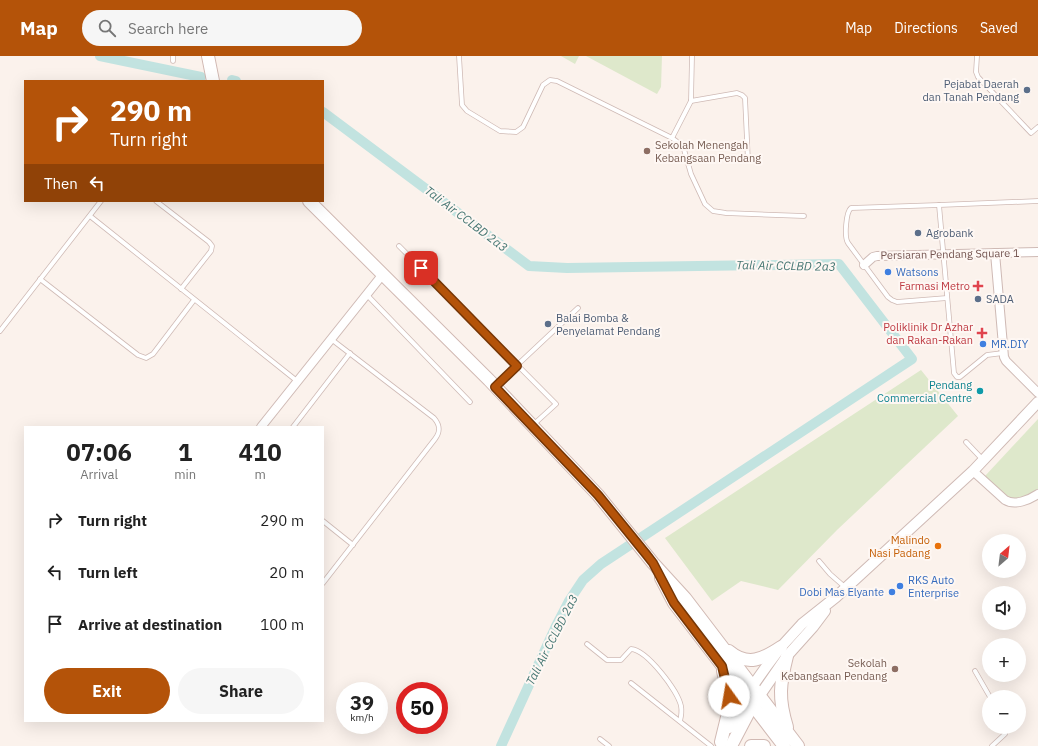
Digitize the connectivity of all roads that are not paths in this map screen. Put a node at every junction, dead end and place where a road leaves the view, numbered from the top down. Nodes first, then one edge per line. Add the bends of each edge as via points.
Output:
1 (173, 56) edge
2 (208, 56) edge
3 (460, 56) edge
4 (692, 56) edge
5 (977, 56) edge
6 (173, 61) dead end
7 (213, 80) edge
8 (692, 101) junction
9 (1038, 127) edge
10 (672, 138) junction
11 (748, 161) dead end
12 (1038, 201) edge
13 (101, 202) edge
14 (157, 202) edge
15 (310, 202) edge
16 (939, 204) junction
17 (90, 216) junction
18 (804, 216) dead end
19 (399, 246) dead end
20 (1038, 252) edge
21 (995, 253) junction
22 (943, 254) junction
23 (864, 265) junction
24 (383, 274) junction
25 (40, 279) junction
26 (181, 289) junction
27 (366, 294) junction
28 (947, 298) junction
29 (194, 300) junction
30 (578, 308) dead end
31 (0, 331) edge
32 (331, 339) junction
33 (350, 353) junction
34 (1003, 353) junction
35 (517, 366) junction
36 (297, 381) junction
37 (495, 387) junction
38 (1038, 393) edge
39 (470, 402) dead end
40 (1038, 402) edge
41 (261, 426) edge
42 (294, 426) edge
43 (532, 426) junction
44 (966, 442) dead end
45 (984, 461) junction
46 (973, 471) junction
47 (1038, 494) edge
48 (324, 522) edge
49 (353, 545) junction
50 (650, 558) junction
51 (819, 561) dead end
52 (324, 582) edge
53 (846, 588) junction
54 (716, 638) junction
55 (587, 644) dead end
56 (784, 651) junction
57 (722, 666) junction
58 (975, 671) dead end
59 (631, 683) dead end
60 (986, 690) edge
61 (756, 691) junction
62 (749, 701) junction
63 (680, 721) junction
64 (789, 734) junction
65 (1005, 734) edge
66 (600, 739) dead end
67 (720, 745) edge
68 (609, 746) edge
69 (751, 746) edge
70 (764, 746) edge
71 (784, 746) edge
72 (798, 746) edge
73 (992, 746) edge

1 - 6 lane
2 - 7 main road
3 - 10 lane via 462,105 467,111 500,131 516,132 523,127 543,85 550,80 557,81
4 - 8 lane
5 - 9 lane via 978,77 1031,133
8 - 10 lane
8 - 11 lane via 737,93 745,98
10 - 18 lane via 683,146 696,186 705,204 713,211 726,214
12 - 16 lane
13 - 17 lane
14 - 26 lane via 212,246
15 - 24 main road
16 - 22 lane
16 - 23 lane via 849,209 846,240
17 - 25 lane
17 - 26 lane
19 - 35 lane
20 - 21 street, Persiaran Pendang Square 1
21 - 22 street, Persiaran Pendang Square 1
21 - 34 street
22 - 23 street, Persiaran Pendang Square 1 via 877,256
22 - 28 lane
23 - 28 lane via 888,297 894,301
24 - 27 street
24 - 37 main road
25 - 29 lane via 138,355 146,358 153,354
25 - 31 lane
26 - 29 lane
27 - 32 street
27 - 39 lane
28 - 34 lane via 957,377 962,376 987,355
29 - 36 lane
30 - 35 lane
32 - 33 lane
32 - 36 street
33 - 42 lane
33 - 49 lane via 434,418 440,430 436,439
34 - 38 street via 1006,361
35 - 37 lane
35 - 43 lane via 556,404
36 - 41 street
37 - 43 main road
40 - 45 street
43 - 50 main road via 598,495
44 - 45 lane
45 - 46 street
46 - 47 street via 1009,502 1029,500
46 - 53 street
48 - 49 lane
49 - 52 lane
50 - 54 main road
50 - 57 main road via 674,603
51 - 53 lane
53 - 56 street via 813,627
54 - 56 main road via 734,656 744,660 754,660
54 - 61 main road
55 - 63 lane via 607,660 621,660 630,649 639,652 673,688 681,706
56 - 61 street
56 - 64 main road via 780,697
57 - 62 main road
57 - 67 main road via 730,705
58 - 60 lane
59 - 63 lane
61 - 62 street
61 - 64 main road
62 - 67 main road
62 - 71 main road
63 - 67 lane
64 - 72 main road
65 - 73 lane
66 - 68 lane
69 - 70 main road

